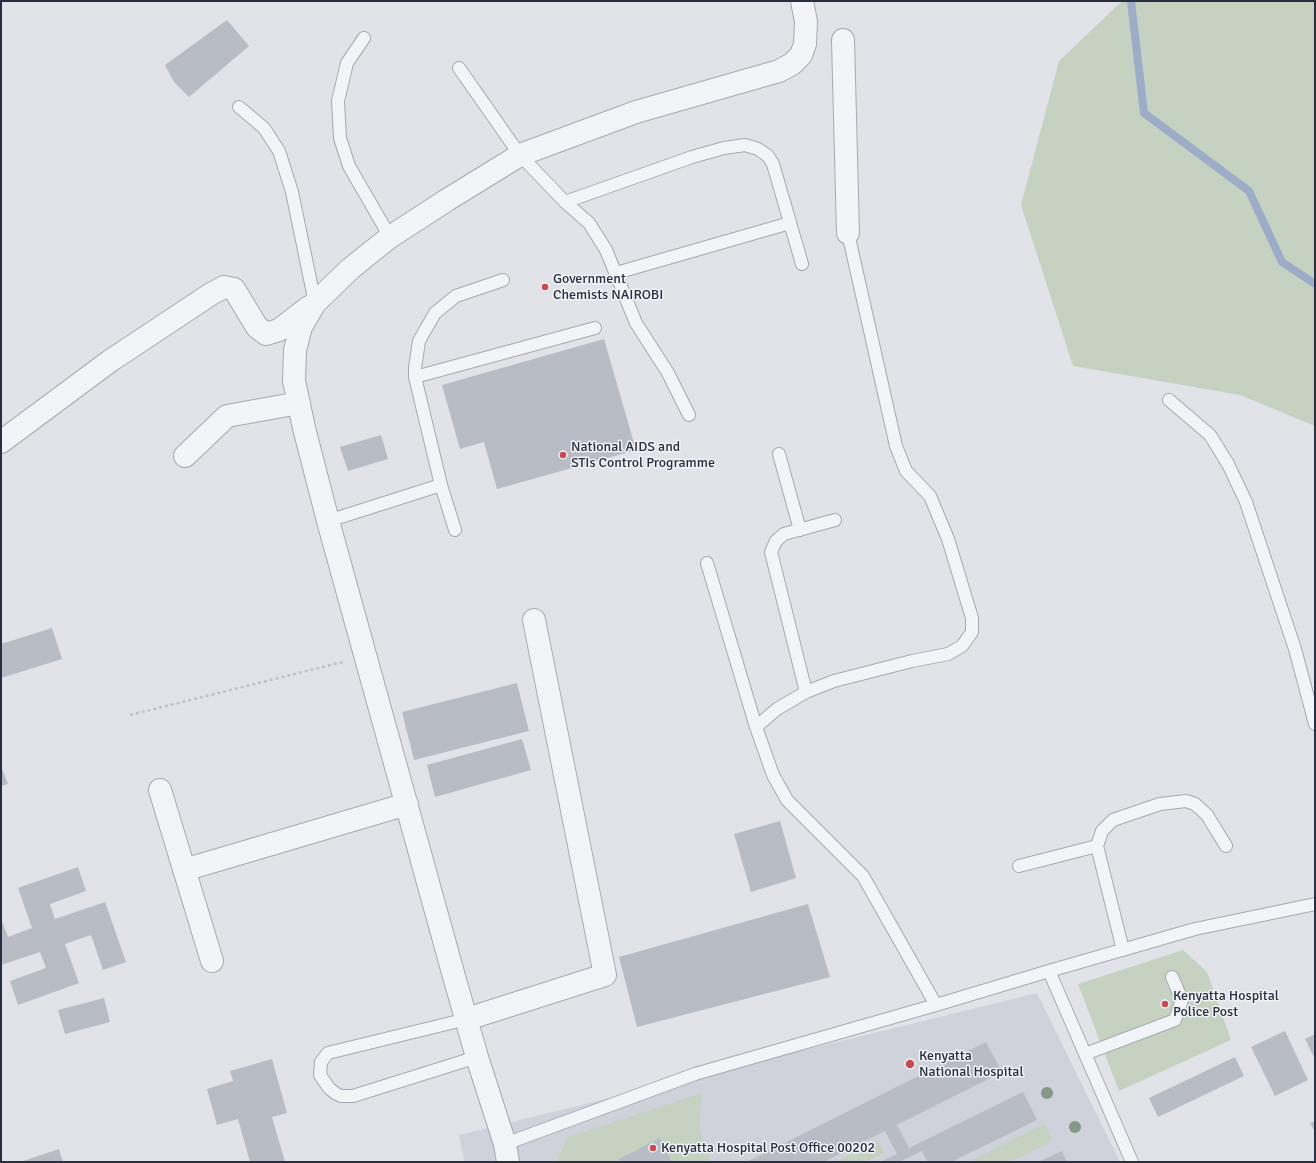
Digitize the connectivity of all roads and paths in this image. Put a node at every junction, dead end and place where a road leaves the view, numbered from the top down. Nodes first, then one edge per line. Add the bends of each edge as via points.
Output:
1 (802, 1) edge
2 (364, 38) dead end
3 (844, 40) dead end
4 (459, 68) dead end
5 (239, 107) dead end
6 (520, 155) junction
7 (564, 202) junction
8 (790, 224) junction
9 (848, 233) joint
10 (390, 237) junction
11 (802, 264) dead end
12 (616, 273) junction
13 (503, 280) dead end
14 (315, 302) junction
15 (595, 328) dead end
16 (415, 377) junction
17 (1168, 400) dead end
18 (299, 403) junction
19 (689, 415) dead end
20 (1, 442) edge
21 (779, 454) dead end
22 (185, 456) dead end
23 (441, 485) junction
24 (834, 520) dead end
25 (328, 521) junction
26 (455, 530) dead end
27 (800, 530) junction
28 (707, 563) dead end
29 (534, 620) dead end
30 (367, 656) junction
31 (806, 692) junction
32 (130, 715) dead end
33 (1315, 724) edge
34 (756, 727) junction
35 (160, 790) dead end
36 (407, 804) junction
37 (1097, 846) junction
38 (1226, 846) dead end
39 (1019, 866) dead end
40 (184, 870) junction
41 (1315, 904) edge
42 (1123, 950) junction
43 (212, 961) dead end
44 (1049, 971) junction
45 (1172, 978) dead end
46 (936, 1006) junction
47 (467, 1019) junction
48 (1085, 1054) junction
49 (478, 1057) junction
50 (507, 1153) edge
51 (1132, 1162) edge

1 - 6 street via 806,22 805,44 801,55 792,64 779,71 636,112
2 - 10 lane via 345,70 338,101 340,138 349,166
3 - 9 street
4 - 6 lane
5 - 14 lane via 264,128 279,151 292,192
6 - 7 lane
6 - 10 street
7 - 8 lane via 692,157 744,145 758,149 768,156 773,164
7 - 12 lane via 589,223 606,250
8 - 11 lane
8 - 12 lane
9 - 31 lane via 896,446 906,471 930,496 948,539 972,618 972,632 962,646 948,654 834,681
10 - 14 street via 350,269
12 - 19 lane via 636,323 668,373
13 - 16 lane via 456,296 435,313 419,341
14 - 18 street via 301,327 295,350 294,381
14 - 20 street via 279,330 266,334 257,327 234,289 224,286 110,361
15 - 16 lane
16 - 23 lane
17 - 33 lane via 1210,435 1228,464 1246,502 1295,649
18 - 22 street via 227,416
18 - 25 street
21 - 27 lane
23 - 25 lane
23 - 26 lane
24 - 27 lane
25 - 30 street
27 - 31 lane via 784,534 776,541 771,552
28 - 34 lane
29 - 47 street via 605,975
30 - 32 path
30 - 36 street
31 - 34 lane via 777,709
34 - 46 lane via 773,775 787,800 863,876
35 - 40 street
36 - 40 street
36 - 47 street
37 - 38 lane via 1102,831 1113,820 1160,804 1186,801 1195,804 1207,815
37 - 39 lane
37 - 42 lane
40 - 43 street
41 - 42 lane via 1195,929
42 - 44 lane
44 - 46 lane
44 - 48 lane
45 - 48 lane via 1182,1000 1174,1020
46 - 50 lane via 695,1074
47 - 49 street
47 - 49 lane via 328,1053 320,1062 320,1075 335,1093 353,1096
48 - 51 lane
49 - 50 street

